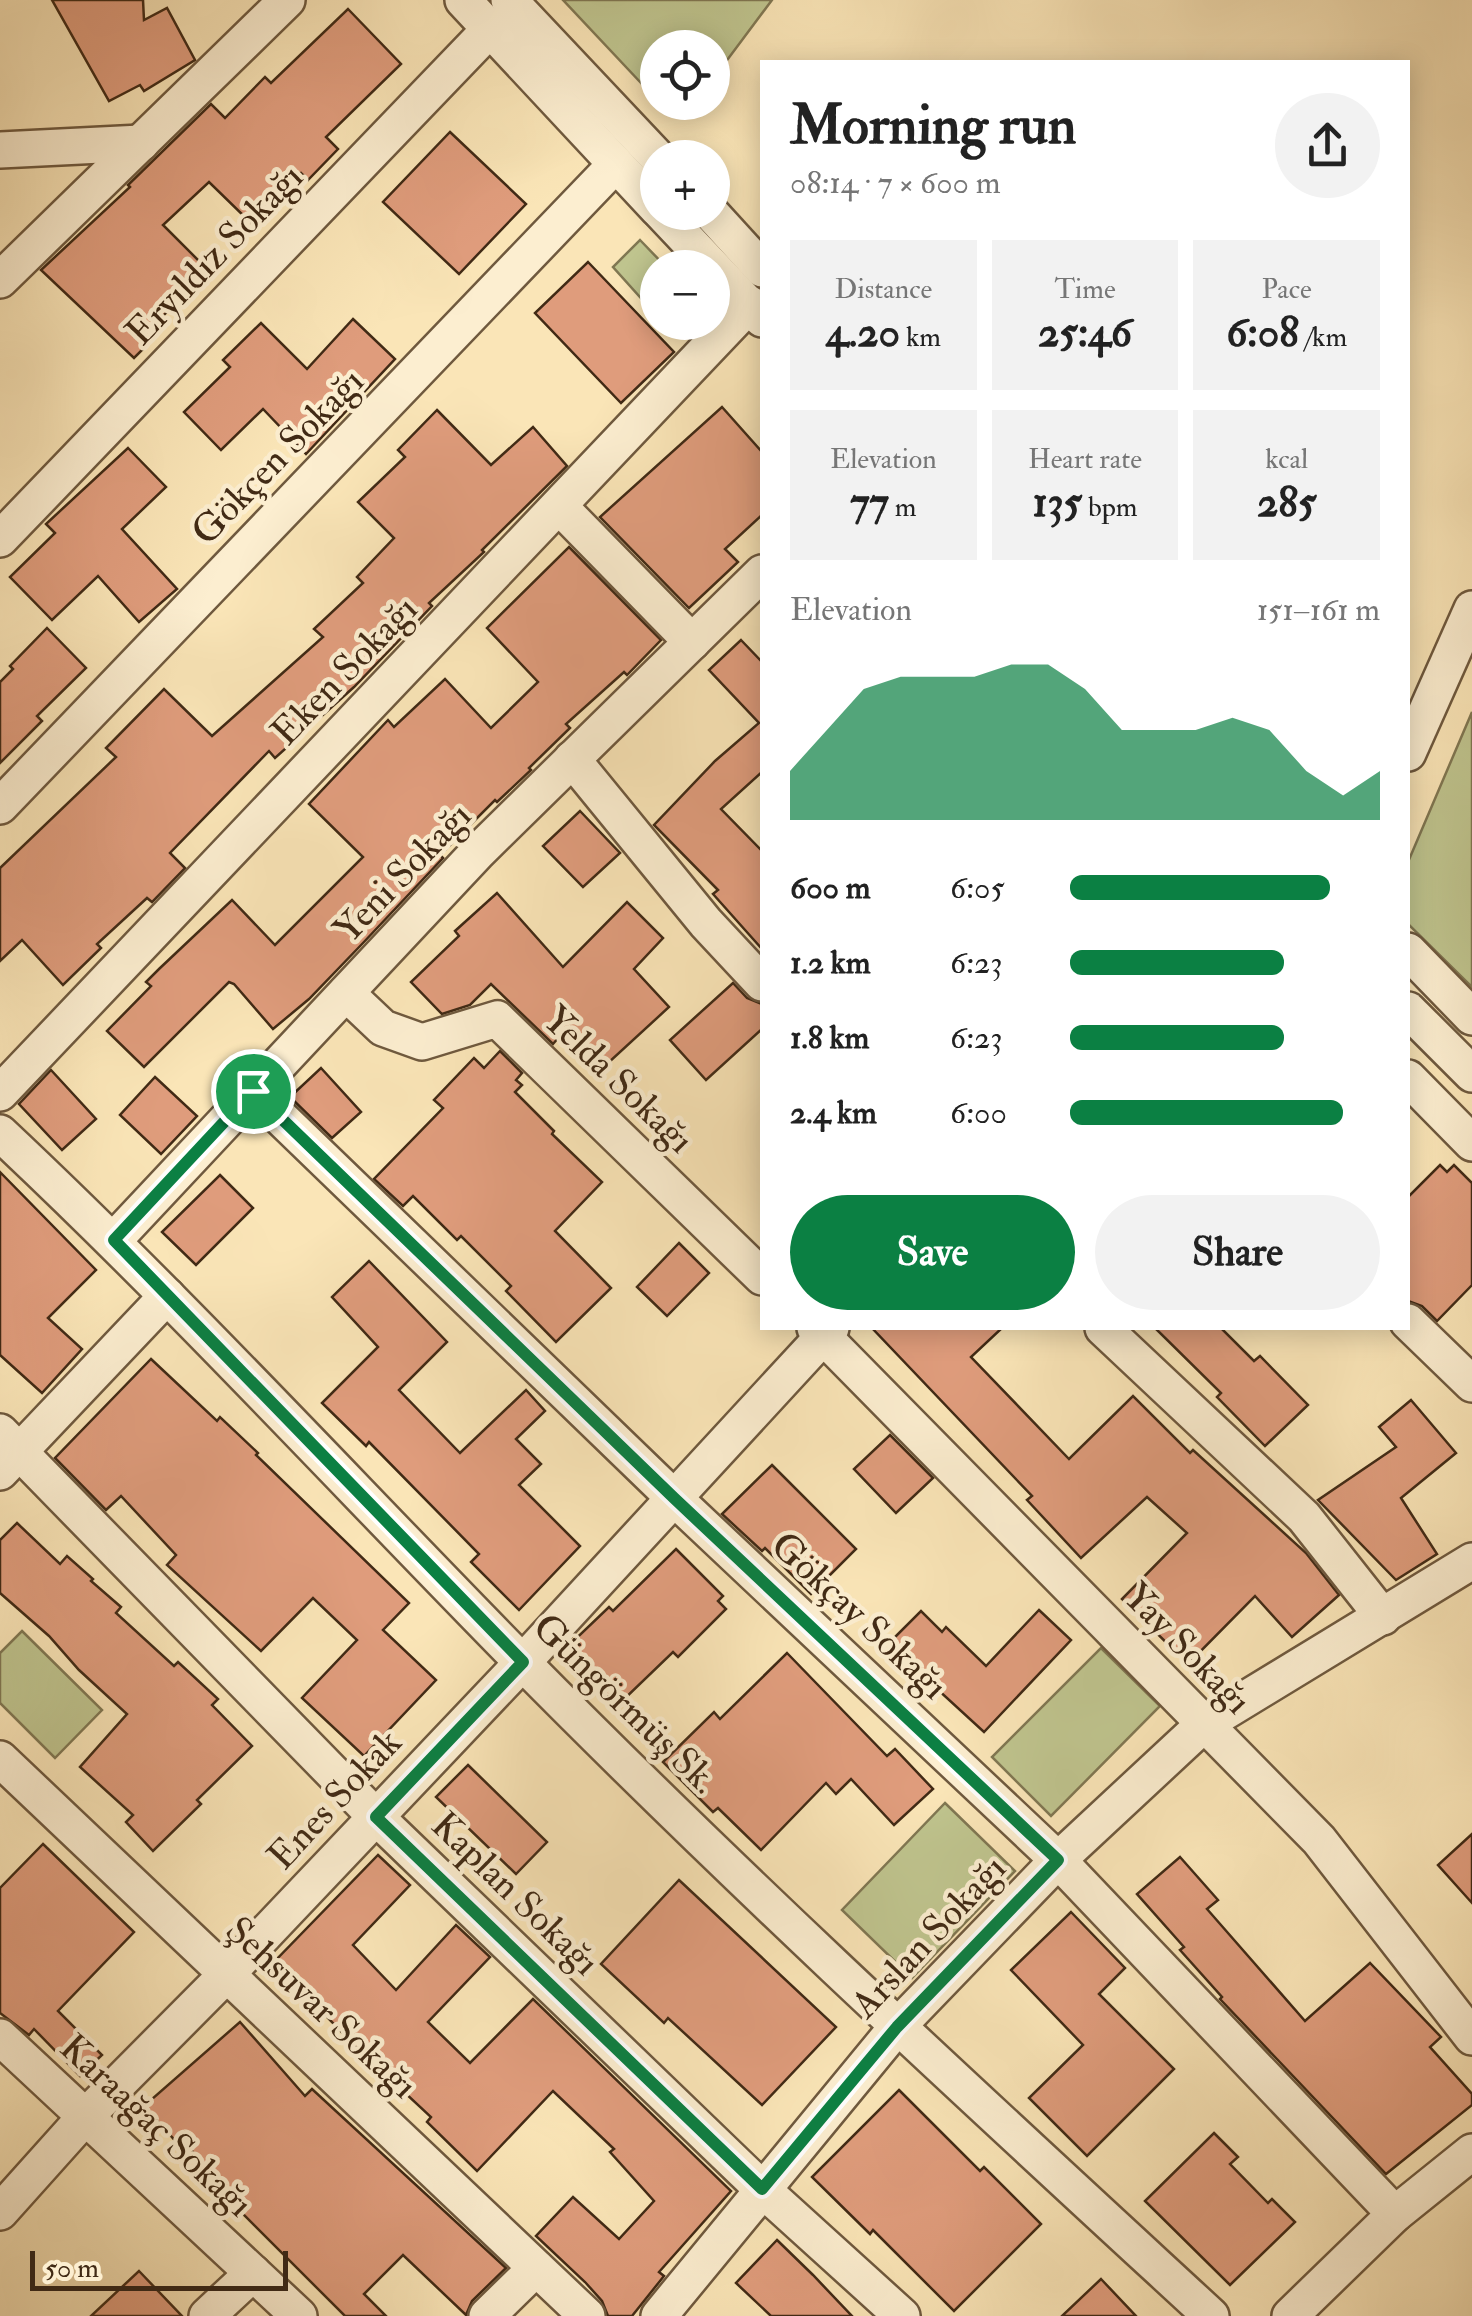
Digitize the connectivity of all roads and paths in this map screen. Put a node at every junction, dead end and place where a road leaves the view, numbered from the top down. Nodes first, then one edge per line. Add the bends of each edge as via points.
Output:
1 (288, 0) edge
2 (463, 0) edge
3 (499, 14) edge
4 (141, 142) junction
5 (640, 142) edge
6 (0, 150) edge
7 (615, 165) junction
8 (640, 191) edge
9 (677, 230) edge
10 (726, 230) edge
11 (760, 267) edge
12 (0, 280) edge
13 (756, 312) edge
14 (559, 506) junction
15 (0, 539) edge
16 (760, 575) edge
17 (1472, 609) edge
18 (692, 642) junction
19 (1410, 748) edge
20 (572, 759) junction
21 (0, 806) edge
22 (1410, 953) edge
23 (760, 981) edge
24 (346, 992) junction
25 (1410, 1012) edge
26 (1472, 1016) edge
27 (1472, 1074) edge
28 (1410, 1080) edge
29 (253, 1091) junction
30 (0, 1093) edge
31 (0, 1133) edge
32 (1472, 1144) edge
33 (114, 1240) junction
34 (760, 1275) edge
35 (167, 1296) junction
36 (1410, 1324) edge
37 (823, 1330) edge
38 (1105, 1330) edge
39 (1472, 1384) edge
40 (6, 1451) edge
41 (674, 1498) junction
42 (1472, 1561) edge
43 (1383, 1617) junction
44 (523, 1662) junction
45 (1204, 1725) junction
46 (0, 1759) edge
47 (376, 1817) junction
48 (1058, 1860) junction
49 (226, 1975) junction
50 (897, 2027) junction
51 (1472, 2037) edge
52 (0, 2038) edge
53 (86, 2116) junction
54 (1472, 2152) edge
55 (762, 2189) junction
56 (0, 2212) edge
57 (1395, 2214) junction
58 (536, 2268) junction
59 (253, 2273) junction
60 (207, 2316) edge
61 (299, 2316) edge
62 (487, 2316) edge
63 (587, 2316) edge
64 (660, 2316) edge
65 (902, 2316) edge
66 (1211, 2316) edge
67 (1290, 2316) edge

1 - 4 street
2 - 3 street
3 - 5 street
3 - 7 street
3 - 15 street, Eryıldız Sokağı
4 - 6 street
4 - 12 street
7 - 8 street
7 - 21 street, Gökçen Sokağı
9 - 13 street
10 - 11 street
13 - 14 street, Eken Sokağı
14 - 18 street
14 - 30 street, Eken Sokağı
16 - 18 street, Yeni Sokağı
17 - 19 street
18 - 20 street, Yeni Sokağı
20 - 23 street
20 - 24 street, Yeni Sokağı
22 - 26 street
24 - 29 street, Yeni Sokağı
24 - 34 street, Yelda Sokağı via 383,1028 422,1042 497,1019
25 - 27 street
28 - 32 street
29 - 33 street, Yeni Sokağı
29 - 41 street, Gökçay Sokağı
31 - 33 street, Güngörmüş Sk.
33 - 35 street, Güngörmüş Sk.
35 - 40 street
35 - 44 street, Güngörmüş Sk.
36 - 39 street
37 - 41 street, Enes Sokak
37 - 45 street, Yay Sokağı
38 - 43 street via 1304,1517
40 - 47 street, Kaplan Sokağı
41 - 44 street, Enes Sokak
41 - 48 street, Gökçay Sokağı
42 - 43 street, Arslan Sokağı
43 - 45 street, Arslan Sokağı
44 - 47 street, Enes Sokak
44 - 50 street, Güngörmüş Sk.
45 - 48 street, Arslan Sokağı
45 - 51 street, Yay Sokağı via 1319,1840
46 - 49 street, Şehsuvar Sokağı
47 - 49 street, Enes Sokak
47 - 55 street, Kaplan Sokağı
48 - 50 street, Arslan Sokağı
48 - 57 street, Gökçay Sokağı
49 - 53 street, Enes Sokak
49 - 58 street, Şehsuvar Sokağı
50 - 55 street, Arslan Sokağı
50 - 66 street, Güngörmüş Sk.
52 - 53 street, Karaağaç Sokağı
53 - 56 street, Enes Sokak
53 - 59 street, Karaağaç Sokağı
54 - 57 street
55 - 64 street, Arslan Sokağı
55 - 65 street, Kaplan Sokağı
57 - 67 street
58 - 62 street
58 - 63 street, Şehsuvar Sokağı
59 - 60 street
59 - 61 street, Karaağaç Sokağı

